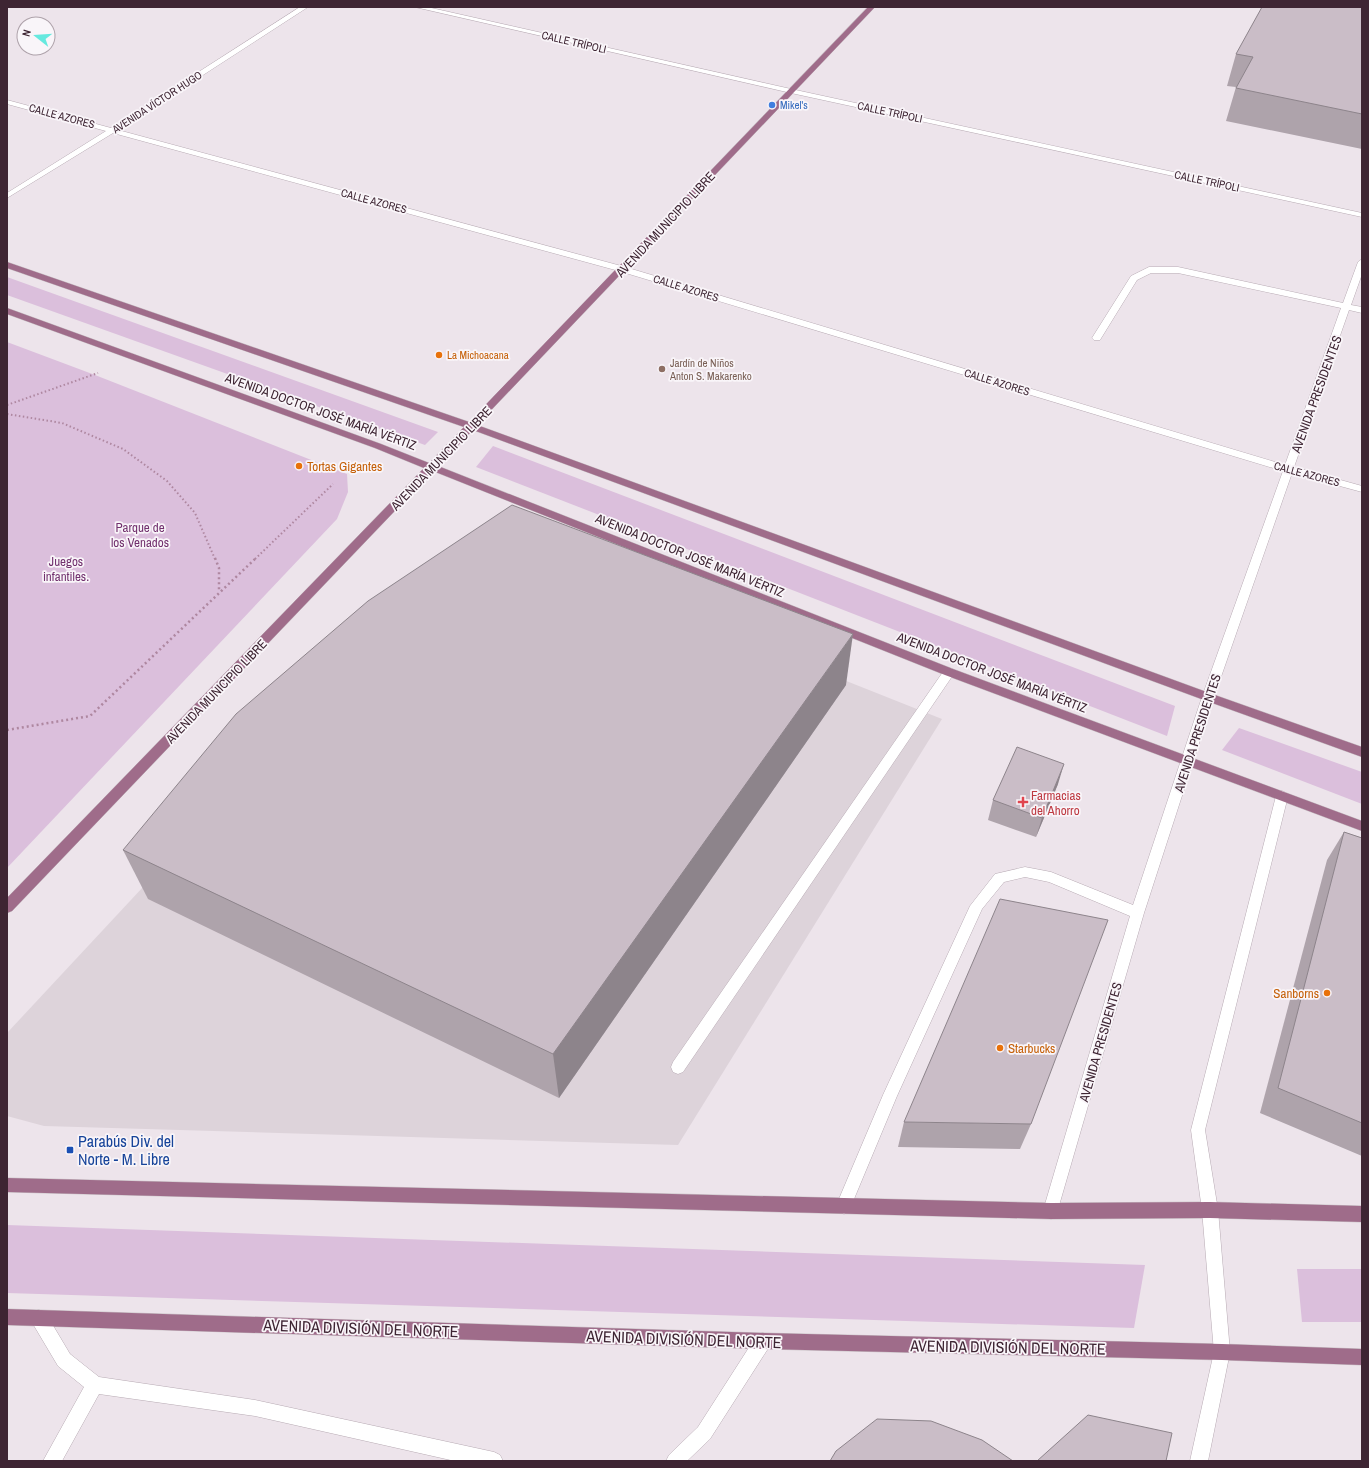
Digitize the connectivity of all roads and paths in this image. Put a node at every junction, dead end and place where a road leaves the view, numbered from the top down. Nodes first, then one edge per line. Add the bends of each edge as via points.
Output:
1 (306, 7) edge
2 (418, 7) edge
3 (872, 7) edge
4 (792, 91) junction
5 (7, 102) edge
6 (113, 130) junction
7 (7, 196) edge
8 (1362, 214) edge
9 (1362, 262) edge
10 (7, 264) edge
11 (622, 269) junction
12 (1348, 307) junction
13 (1362, 310) edge
14 (7, 312) edge
15 (1097, 338) dead end
16 (127, 355) junction
17 (7, 405) edge
18 (7, 414) edge
19 (471, 426) junction
20 (432, 467) junction
21 (1288, 469) junction
22 (333, 484) dead end
23 (1362, 489) edge
24 (219, 591) junction
25 (949, 672) junction
26 (1208, 698) junction
27 (7, 730) edge
28 (1362, 752) edge
29 (1188, 760) junction
30 (1282, 796) junction
31 (1362, 826) edge
32 (7, 907) edge
33 (1137, 913) junction
34 (678, 1068) dead end
35 (7, 1185) edge
36 (844, 1206) junction
37 (1210, 1210) junction
38 (1051, 1211) junction
39 (1362, 1214) edge
40 (7, 1317) edge
41 (39, 1318) junction
42 (763, 1341) junction
43 (1222, 1352) junction
44 (1362, 1357) edge
45 (95, 1385) junction
46 (52, 1461) edge
47 (494, 1461) edge
48 (675, 1461) edge
49 (1199, 1461) edge

1 - 6 street, AVENIDA VÍCTOR HUGO
2 - 4 street, CALLE TRÍPOLI
3 - 4 main road, AVENIDA MUNICIPIO LIBRE
4 - 8 street, CALLE TRÍPOLI
4 - 11 main road, AVENIDA MUNICIPIO LIBRE
5 - 6 street, CALLE AZORES
6 - 7 street, AVENIDA VÍCTOR HUGO
6 - 11 street, CALLE AZORES
9 - 12 street, AVENIDA PRESIDENTES
10 - 19 main road
11 - 19 main road, AVENIDA MUNICIPIO LIBRE
11 - 21 street, CALLE AZORES
12 - 13 street
12 - 15 street via 1178,270 1149,270 1134,278
12 - 21 street, AVENIDA PRESIDENTES
14 - 16 main road, AVENIDA DOCTOR JOSÉ MARÍA VÉRTIZ
16 - 17 path via 95,375
16 - 20 main road, AVENIDA DOCTOR JOSÉ MARÍA VÉRTIZ
18 - 24 path via 62,423 123,449 168,481 195,513 219,568
19 - 20 main road, AVENIDA MUNICIPIO LIBRE
19 - 26 main road
20 - 25 main road, AVENIDA DOCTOR JOSÉ MARÍA VÉRTIZ
20 - 32 main road, AVENIDA MUNICIPIO LIBRE
21 - 23 street, CALLE AZORES
21 - 26 street, AVENIDA PRESIDENTES
22 - 24 path
24 - 27 path via 90,716
25 - 29 main road, AVENIDA DOCTOR JOSÉ MARÍA VÉRTIZ
25 - 34 street
26 - 28 main road
26 - 29 street, AVENIDA PRESIDENTES
29 - 30 main road, AVENIDA DOCTOR JOSÉ MARÍA VÉRTIZ
29 - 33 street, AVENIDA PRESIDENTES
30 - 31 main road, AVENIDA DOCTOR JOSÉ MARÍA VÉRTIZ
30 - 37 street via 1198,1130
33 - 36 street via 1051,877 1025,872 1000,878 977,906 890,1095
33 - 38 street, AVENIDA PRESIDENTES
35 - 36 main road
36 - 38 main road
37 - 38 main road
37 - 39 main road
37 - 43 street
40 - 41 main road, AVENIDA DIVISIÓN DEL NORTE
41 - 42 main road, AVENIDA DIVISIÓN DEL NORTE
41 - 45 street via 64,1360
42 - 43 main road, AVENIDA DIVISIÓN DEL NORTE
42 - 48 street via 704,1433
43 - 44 main road, AVENIDA DIVISIÓN DEL NORTE
43 - 49 street
45 - 46 street
45 - 47 street via 255,1408

